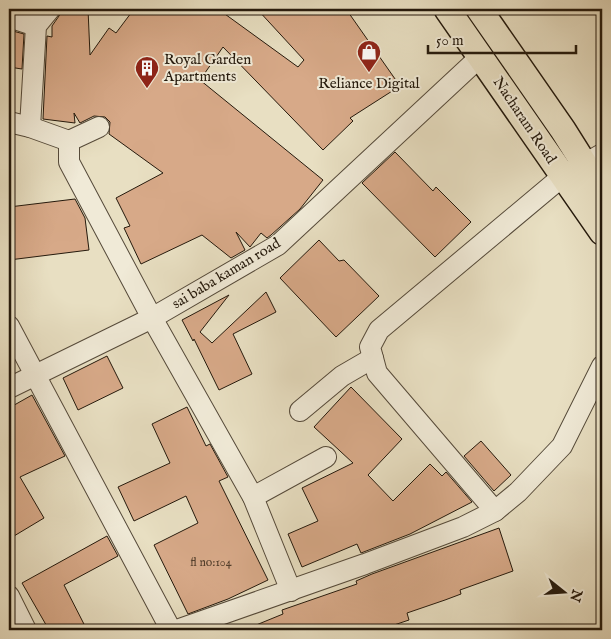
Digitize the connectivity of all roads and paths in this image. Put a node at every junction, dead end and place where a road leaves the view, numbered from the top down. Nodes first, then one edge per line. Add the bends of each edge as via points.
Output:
1 (50, 9) edge
2 (448, 9) edge
3 (479, 9) edge
4 (9, 17) edge
5 (36, 26) junction
6 (481, 56) junction
7 (9, 122) edge
8 (30, 127) junction
9 (99, 127) dead end
10 (69, 141) junction
11 (583, 164) edge
12 (602, 192) edge
13 (602, 232) edge
14 (152, 318) junction
15 (9, 326) edge
16 (373, 358) junction
17 (602, 366) edge
18 (35, 375) junction
19 (9, 388) edge
20 (300, 411) dead end
21 (326, 458) dead end
22 (253, 497) junction
23 (495, 511) junction
24 (291, 591) junction
25 (9, 596) edge
26 (26, 630) edge
27 (170, 630) edge
28 (176, 630) edge

1 - 5 street
2 - 6 main road, Nacharam Road
3 - 11 main road, Nacharam Road
4 - 5 street
5 - 8 street
6 - 11 main road, Nacharam Road
6 - 14 street, sai baba kaman road via 278,245
7 - 8 street
8 - 10 street
9 - 10 street
10 - 14 street via 69,162
11 - 12 main road, Nacharam Road
11 - 13 main road, Nacharam Road
11 - 16 street via 379,330 370,347
14 - 18 street, sai baba kaman road
14 - 22 street
15 - 18 street
16 - 20 street via 342,376
16 - 23 street via 377,373
17 - 23 street via 562,446
18 - 19 street, sai baba kaman road
18 - 27 street
21 - 22 street
22 - 24 street
23 - 24 street via 464,527
24 - 28 street
25 - 26 street

